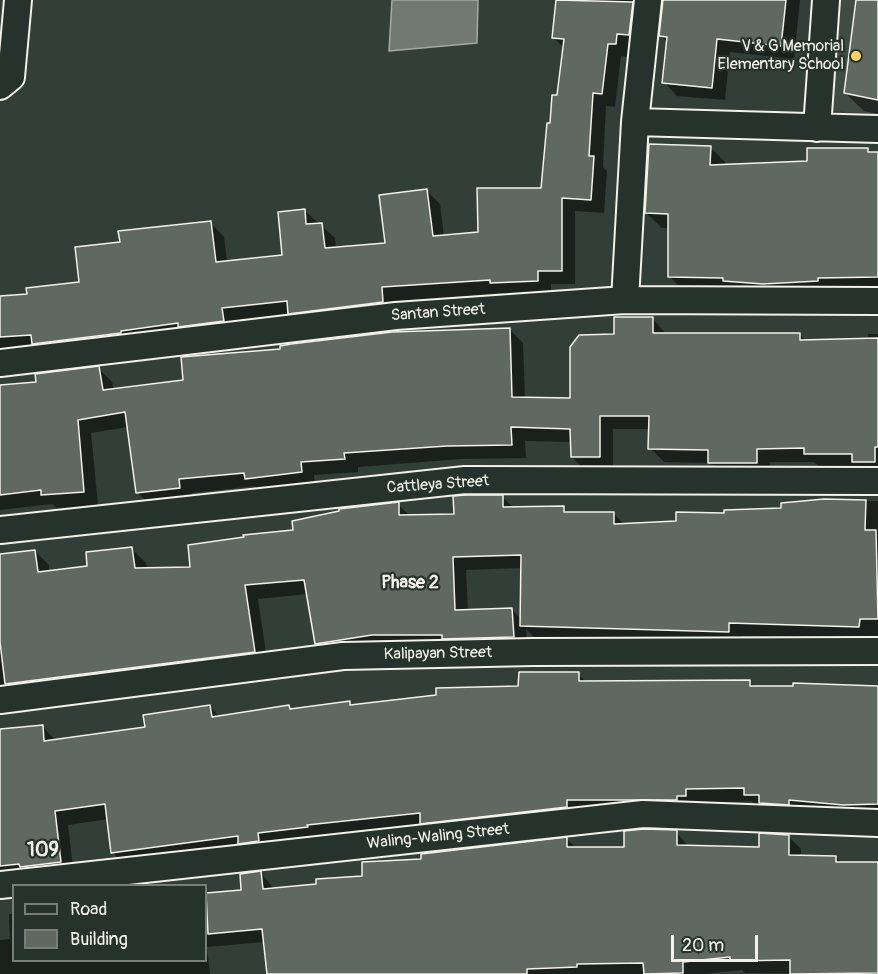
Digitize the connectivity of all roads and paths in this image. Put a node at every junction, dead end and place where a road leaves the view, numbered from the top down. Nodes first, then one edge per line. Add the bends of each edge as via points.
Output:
1 (18, 0) edge
2 (648, 0) edge
3 (826, 0) edge
4 (0, 86) edge
5 (635, 122) junction
6 (817, 128) junction
7 (878, 129) edge
8 (625, 300) junction
9 (878, 301) edge
10 (0, 363) edge
11 (878, 481) edge
12 (0, 530) edge
13 (878, 651) edge
14 (0, 700) edge
15 (878, 823) edge
16 (0, 885) edge

1 - 4 street via 10,76
2 - 5 street
3 - 6 street
5 - 6 street
5 - 8 street
6 - 7 street
8 - 9 street, Santan Street
8 - 10 street, Santan Street via 396,316
11 - 12 street, Cattleya Street via 465,480
13 - 14 street, Kalipayan Street via 545,651 343,656
15 - 16 street, Waling-Waling Street via 643,814

